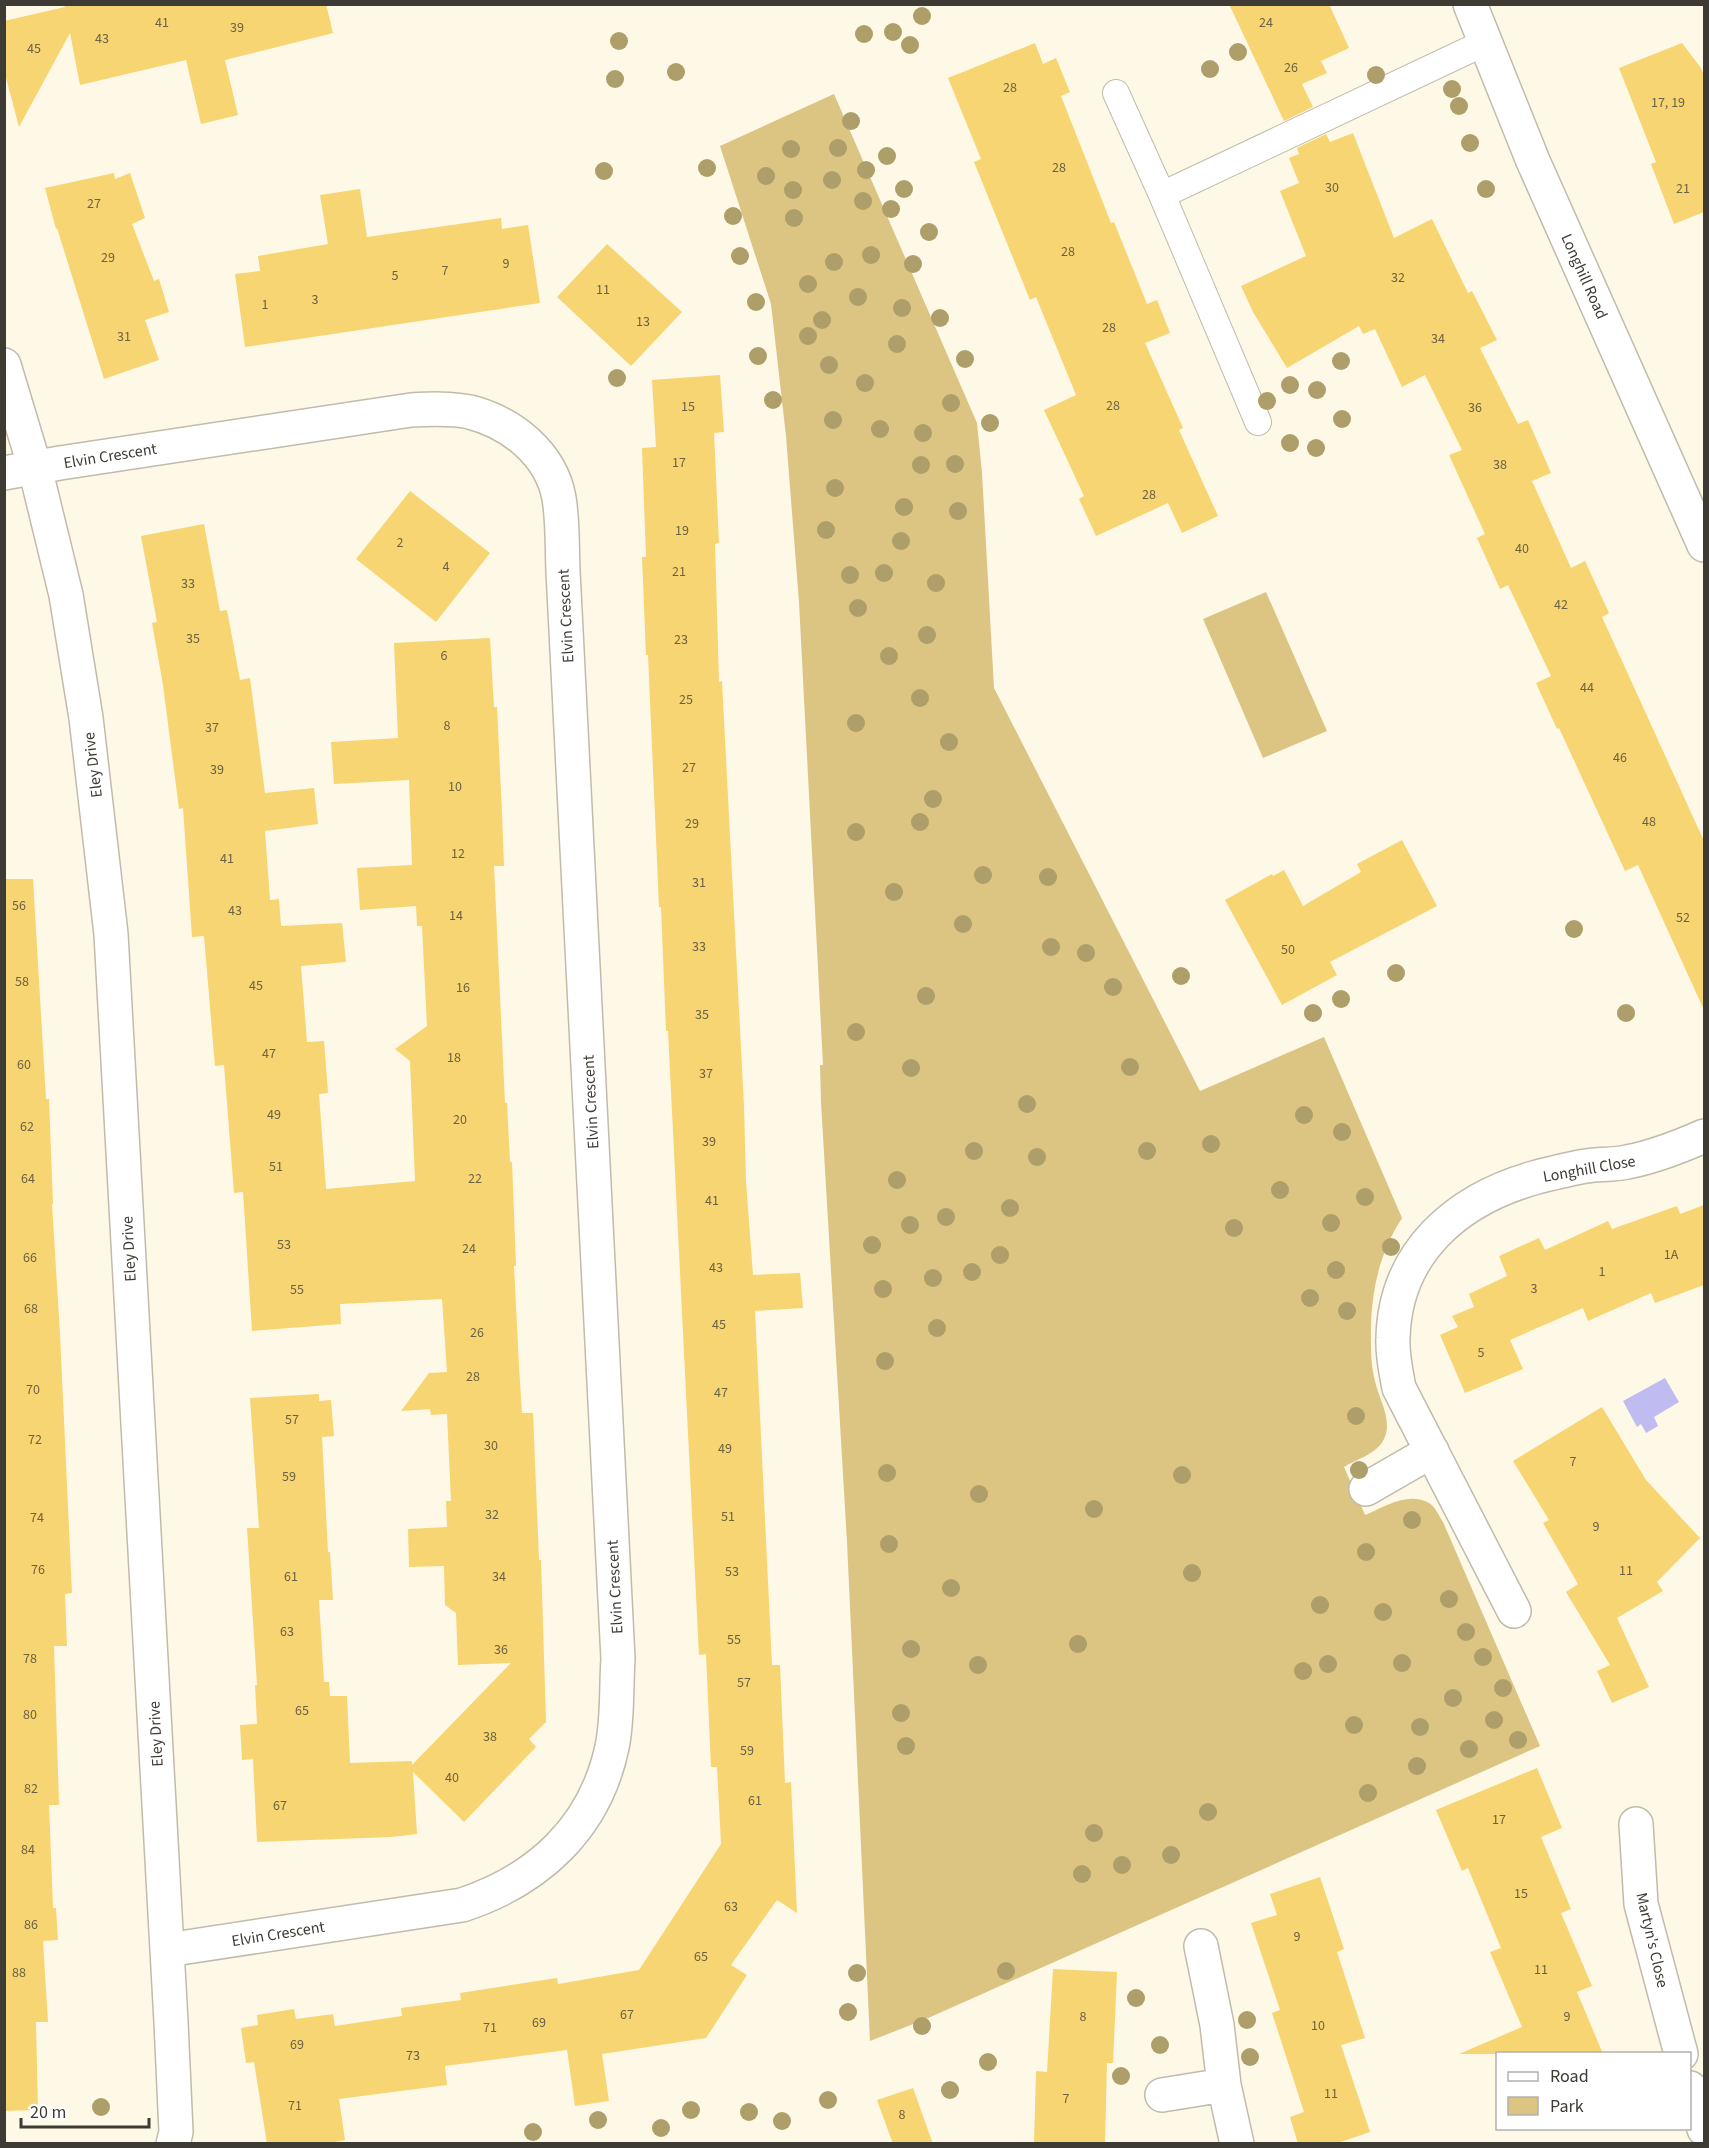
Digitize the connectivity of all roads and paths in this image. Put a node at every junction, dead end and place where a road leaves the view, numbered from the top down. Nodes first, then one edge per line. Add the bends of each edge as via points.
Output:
1 (1470, 4) edge
2 (1486, 42) junction
3 (1116, 93) dead end
4 (1162, 195) junction
5 (4, 365) edge
6 (1258, 422) dead end
7 (20, 470) edge
8 (1704, 545) edge
9 (1704, 1136) edge
10 (1432, 1451) junction
11 (1366, 1489) dead end
12 (1514, 1611) dead end
13 (1636, 1824) dead end
14 (1201, 1946) dead end
15 (166, 1950) junction
16 (1680, 2052) edge
17 (1224, 2085) junction
18 (1691, 2093) edge
19 (1162, 2095) dead end
20 (1704, 2129) edge
21 (172, 2144) edge
22 (1237, 2144) edge

1 - 2 street, Longhill Road
2 - 4 lane
2 - 8 street, Longhill Road via 1533,161
3 - 4 lane
4 - 6 lane
5 - 7 street, Eley Drive
7 - 15 street, Eley Drive via 70,617 111,934
7 - 15 street, Elvin Crescent via 411,410 457,410 512,430 538,455 559,496 618,1659 613,1743 608,1763 591,1805 565,1841 531,1872 485,1897 462,1905
9 - 10 street, Longhill Close via 1668,1152 1514,1184 1460,1211 1436,1231 1419,1253 1400,1291 1393,1337 1399,1388
10 - 11 street
10 - 12 street, Longhill Close
13 - 16 street, Martyn's Close via 1641,1904
14 - 17 street
15 - 21 street, Eley Drive via 176,2122
17 - 19 street
17 - 22 street
18 - 20 street

